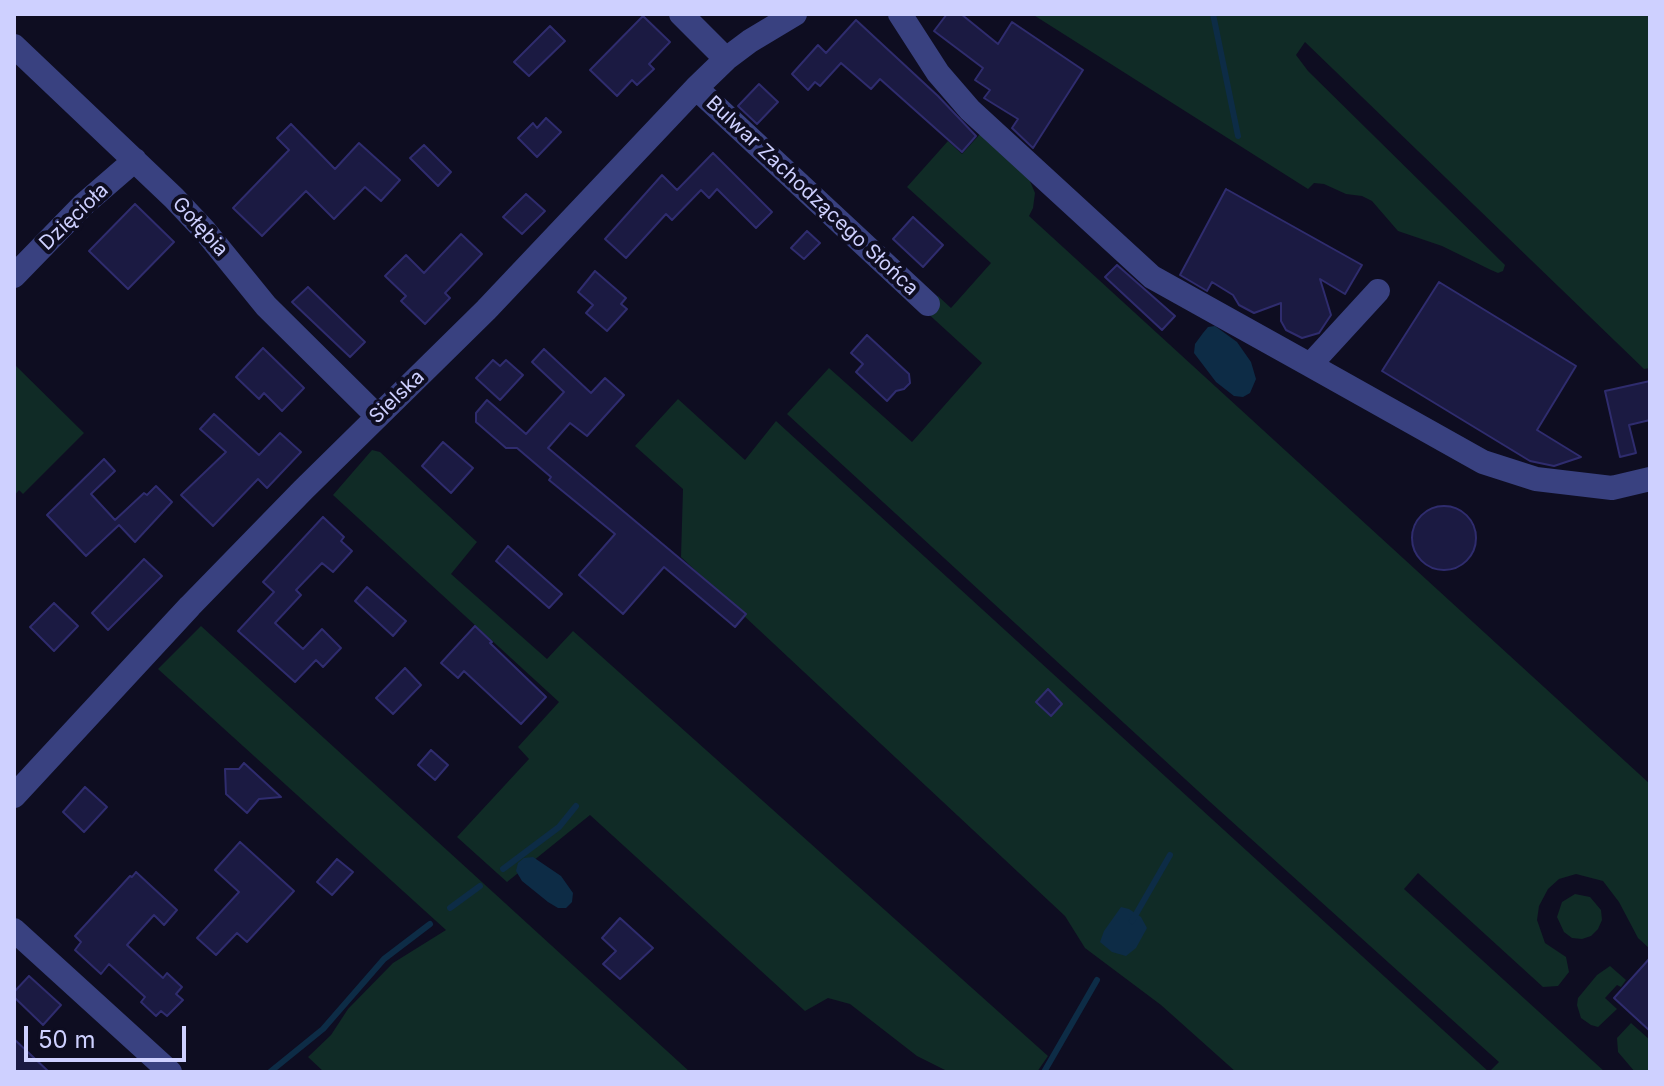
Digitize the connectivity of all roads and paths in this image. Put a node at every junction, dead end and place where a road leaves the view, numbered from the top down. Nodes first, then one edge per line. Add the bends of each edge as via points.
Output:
1 (681, 14) edge
2 (795, 14) edge
3 (900, 14) edge
4 (14, 46) edge
5 (726, 59) junction
6 (696, 88) junction
7 (135, 160) junction
8 (14, 276) edge
9 (1378, 291) dead end
10 (928, 304) dead end
11 (1310, 365) junction
12 (377, 416) junction
13 (1650, 479) edge
14 (14, 796) edge
15 (14, 930) edge
16 (170, 1072) edge

1 - 5 street
2 - 5 street, Sielska
3 - 11 street via 938,73 970,110 1152,277
4 - 7 street, Gołębia
5 - 6 street, Sielska
6 - 10 street, Bulwar Zachodzącego Słońca
6 - 12 street, Sielska via 486,310
7 - 8 street, Dzięcioła
7 - 12 street, Gołębia via 205,231 266,306
9 - 11 street
11 - 13 street via 1483,462 1536,479 1612,488
12 - 14 street, Sielska
15 - 16 street

